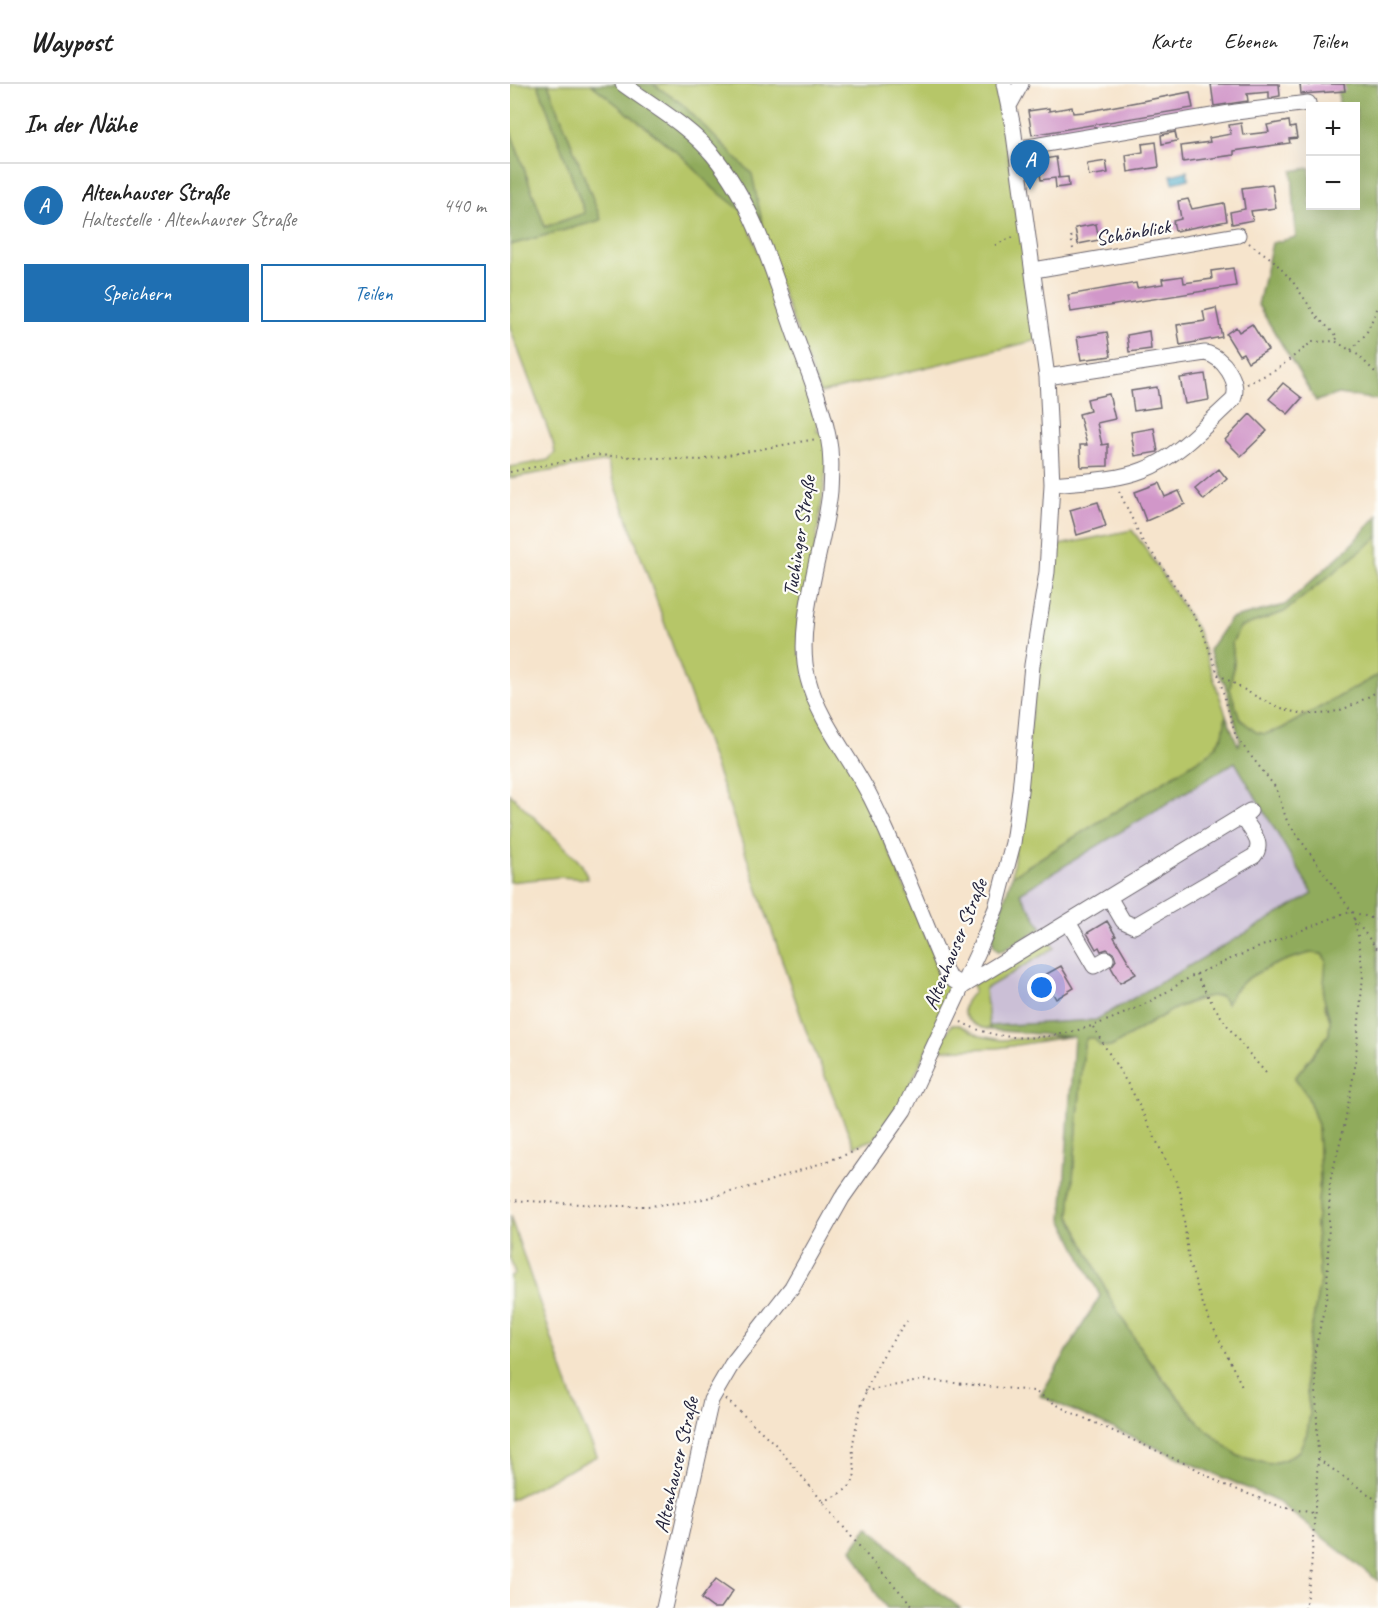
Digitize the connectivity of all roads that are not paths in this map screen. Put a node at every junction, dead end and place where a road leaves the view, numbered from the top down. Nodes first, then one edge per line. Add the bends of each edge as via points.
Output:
1 (623, 84) edge
2 (1004, 84) edge
3 (1022, 84) edge
4 (1306, 104) edge
5 (1009, 106) junction
6 (1016, 149) junction
7 (1238, 235) road end
8 (1034, 270) junction
9 (1047, 377) junction
10 (1052, 484) junction
11 (1109, 897) junction
12 (1068, 922) junction
13 (1106, 959) dead end
14 (963, 986) junction
15 (664, 1608) edge

1 - 14 street, Tuchinger Straße via 697,138 712,154 736,188 778,287 816,394 831,457 829,501 806,621 808,679 829,727 872,800 948,977
2 - 5 street, Altenhauser Straße
3 - 5 street
4 - 6 street
5 - 6 street, Altenhauser Straße
6 - 8 street, Altenhauser Straße
7 - 8 street, Schönblick
8 - 9 street, Altenhauser Straße
9 - 10 street, Altenhauser Straße
9 - 10 street via 1205,353 1218,357 1236,389 1233,400 1171,456 1143,470 1112,478
10 - 14 street, Altenhauser Straße via 1047,572 1032,665 1013,843 996,908
11 - 11 street via 1243,815 1258,842 1259,850 1254,856 1134,926 1126,924
11 - 12 street
12 - 13 street via 1094,966
12 - 14 street
14 - 15 street, Altenhauser Straße via 904,1110 837,1205 792,1287 716,1389

